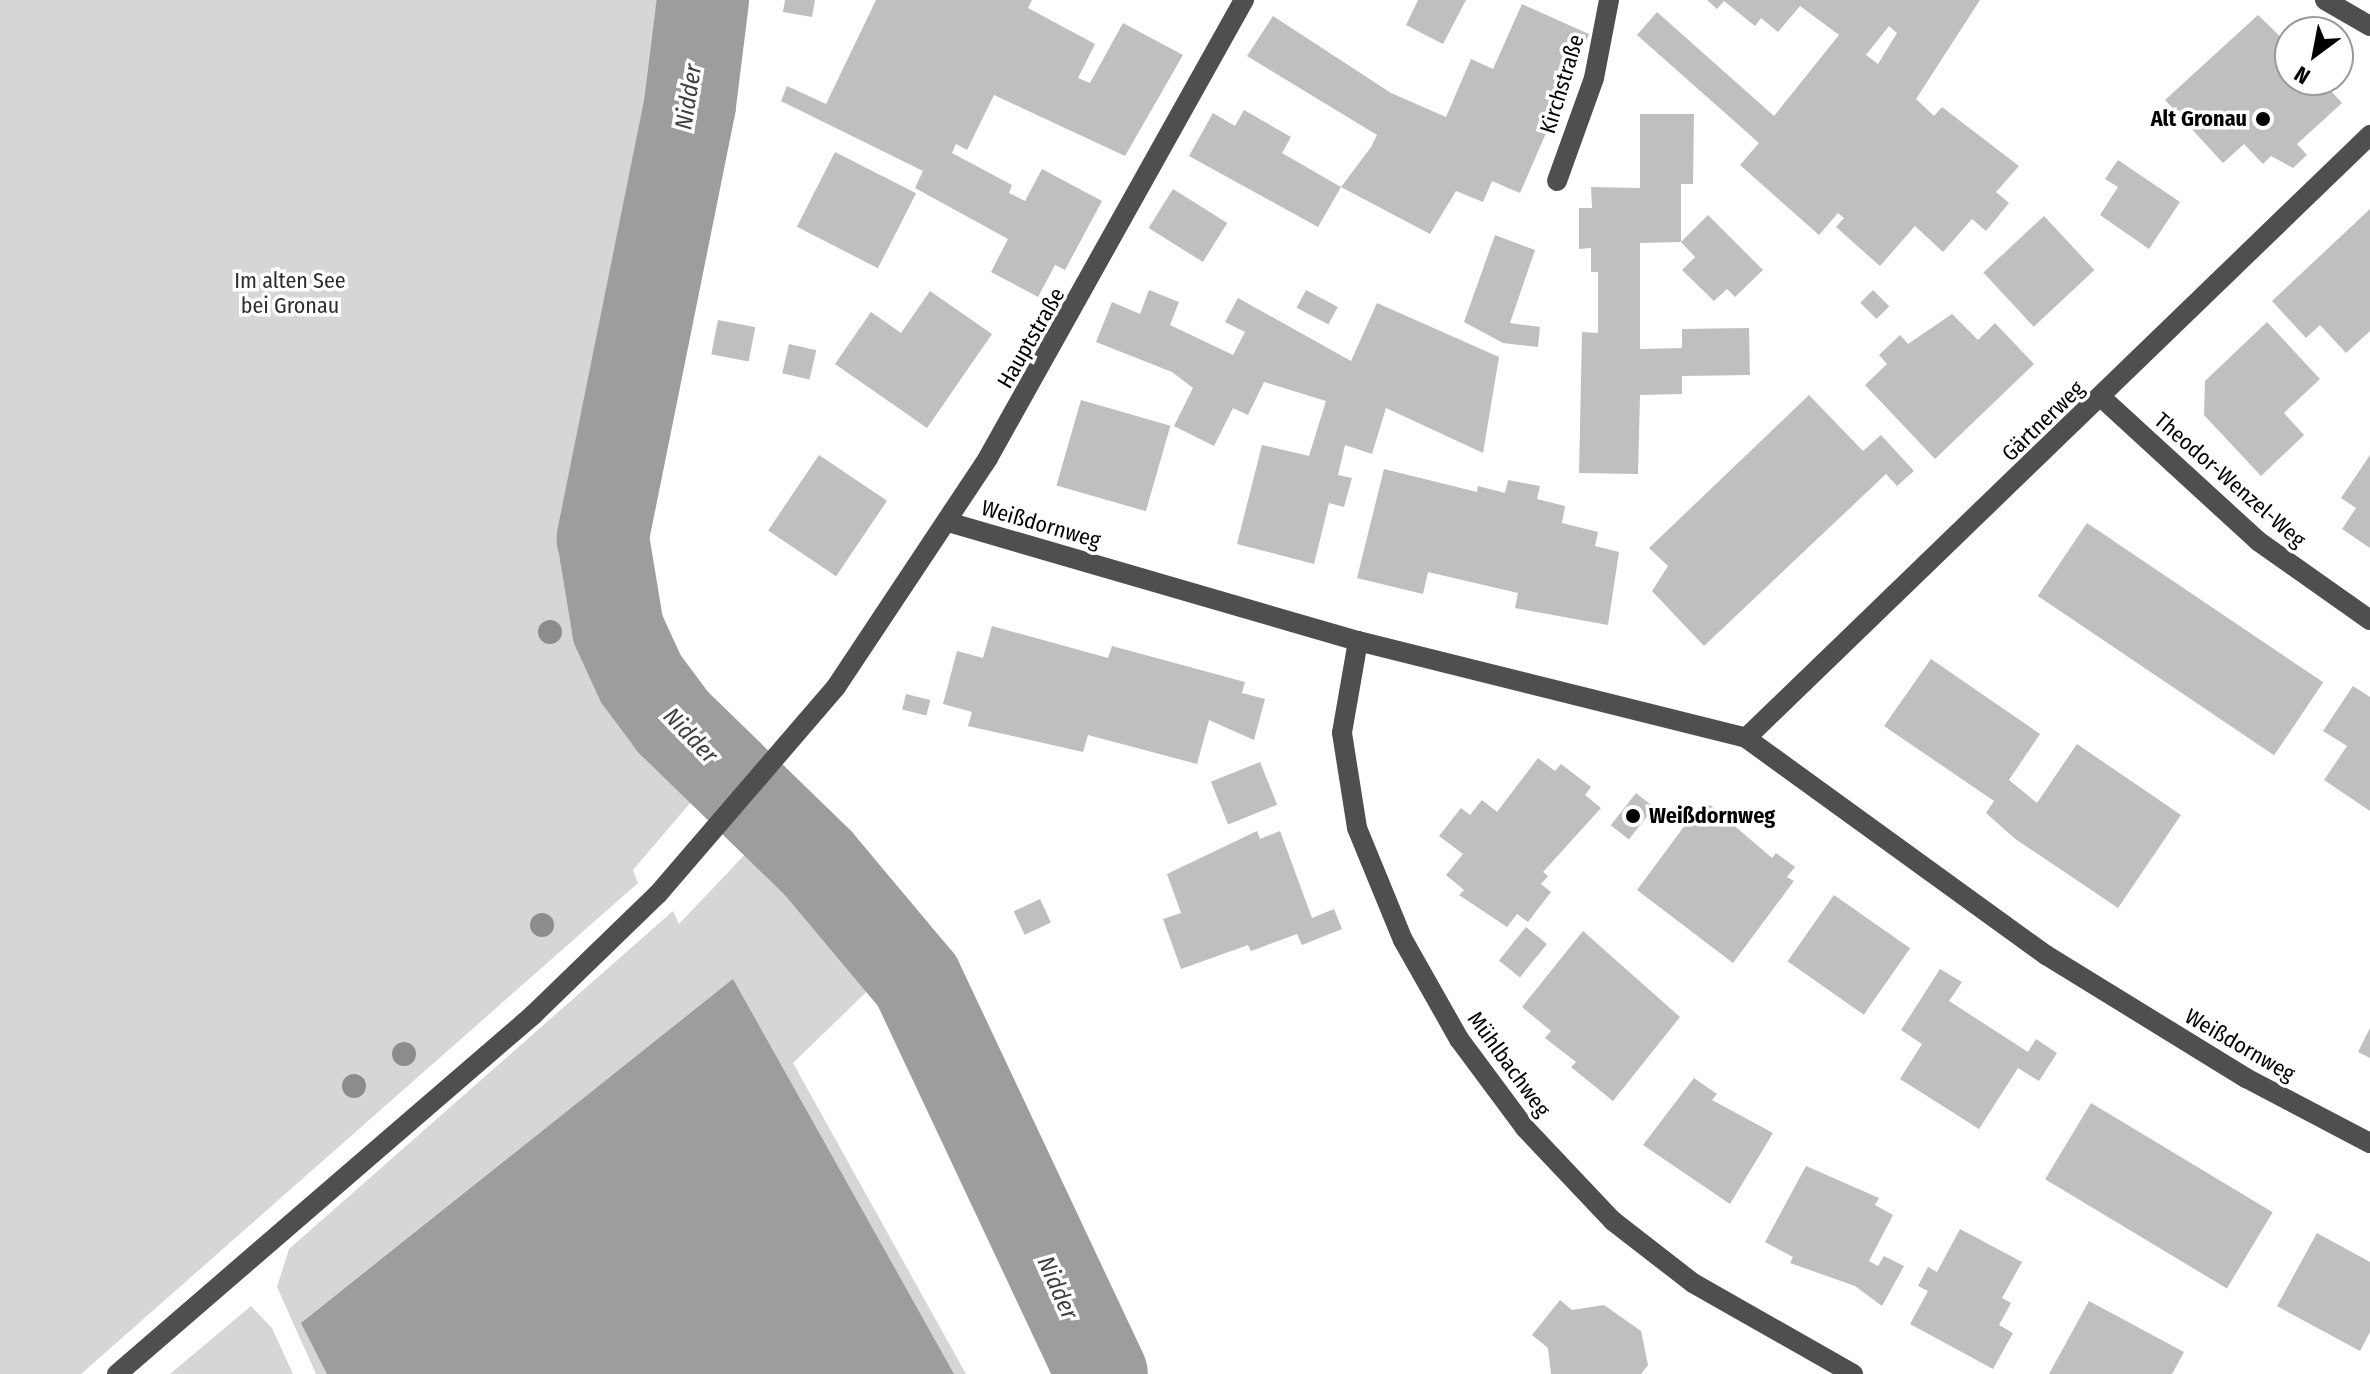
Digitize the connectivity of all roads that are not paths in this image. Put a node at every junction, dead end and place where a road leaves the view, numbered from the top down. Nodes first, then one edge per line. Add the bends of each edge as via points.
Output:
1 (1244, 0) edge
2 (1609, 0) edge
3 (2325, 0) edge
4 (2370, 26) edge
5 (2370, 135) edge
6 (1557, 181) dead end
7 (2102, 398) junction
8 (948, 522) junction
9 (2370, 620) edge
10 (1358, 641) junction
11 (1746, 738) junction
12 (2370, 1143) edge
13 (117, 1374) edge
14 (1853, 1374) edge

1 - 8 street, Hauptstraße via 1086,292
2 - 6 street, Kirchstraße via 1594,78
3 - 4 street
5 - 7 street, Gärtnerweg
7 - 9 street, Theodor-Wenzel-Weg via 2258,541
7 - 11 street, Gärtnerweg
8 - 10 street, Weißdornweg
8 - 13 street, Hauptstraße via 836,687 658,894 533,1015
10 - 11 street, Weißdornweg
10 - 14 street, Mühlbachweg via 1342,733 1353,815 1403,940 1459,1039 1525,1128 1613,1221 1693,1283
11 - 12 street, Weißdornweg via 2046,955 2246,1078

